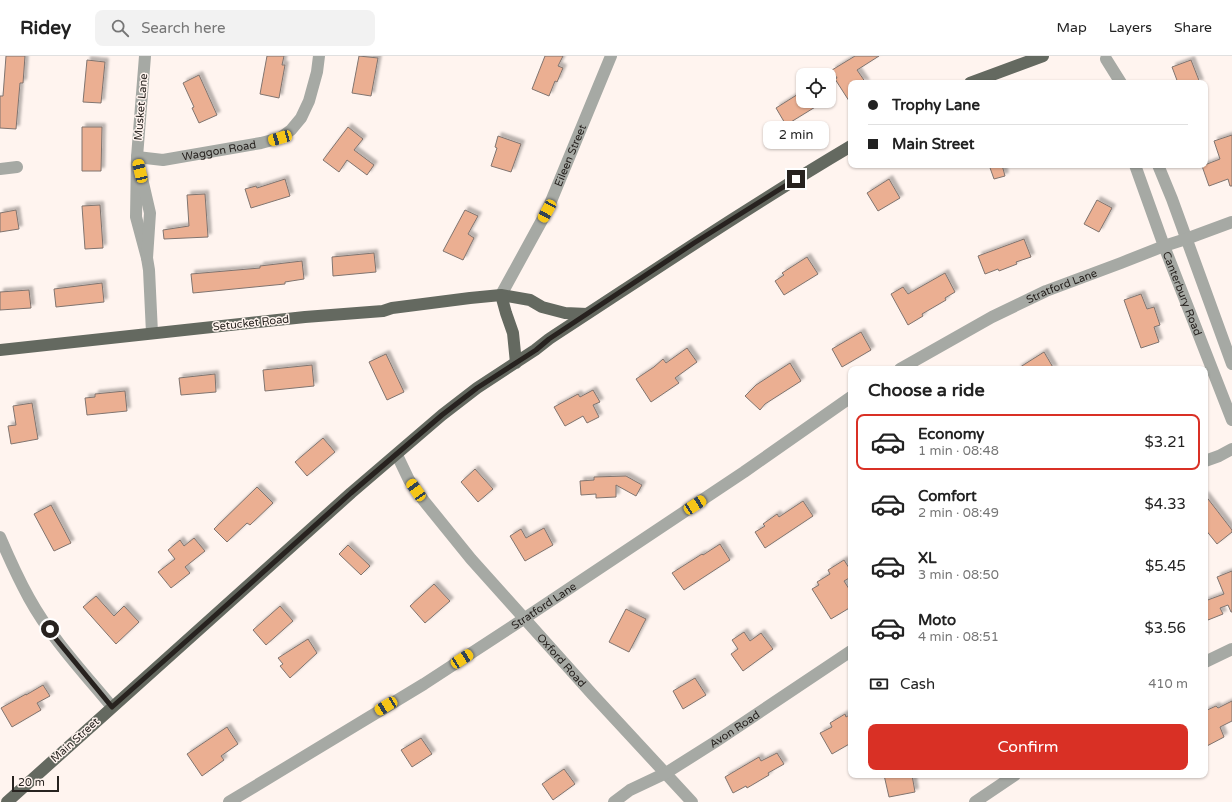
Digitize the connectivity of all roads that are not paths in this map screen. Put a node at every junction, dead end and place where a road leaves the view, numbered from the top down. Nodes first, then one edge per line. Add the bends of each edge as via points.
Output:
1 (145, 56) edge
2 (319, 56) edge
3 (611, 56) edge
4 (1043, 56) edge
5 (1106, 58) edge
6 (978, 80) edge
7 (1110, 80) edge
8 (1119, 80) edge
9 (848, 148) edge
10 (137, 157) junction
11 (17, 167) dead end
12 (1136, 168) edge
13 (1159, 168) edge
14 (0, 169) edge
15 (1232, 222) edge
16 (1186, 240) junction
17 (1164, 246) junction
18 (501, 295) junction
19 (588, 314) junction
20 (152, 333) junction
21 (0, 350) edge
22 (516, 362) junction
23 (1232, 364) edge
24 (905, 366) edge
25 (848, 399) edge
26 (1232, 420) edge
27 (1232, 449) edge
28 (397, 454) junction
29 (1208, 460) edge
30 (0, 537) edge
31 (525, 618) junction
32 (1232, 649) edge
33 (848, 653) edge
34 (1208, 661) edge
35 (112, 707) junction
36 (666, 773) junction
37 (1011, 778) edge
38 (7, 802) edge
39 (229, 802) edge
40 (614, 802) edge
41 (692, 802) edge
42 (975, 802) edge

1 - 10 street, Musket Lane
2 - 10 street, Waggon Road via 309,100 291,130 280,138 163,160
3 - 18 street, Eileen Street via 547,211
4 - 6 main road
5 - 7 street
5 - 8 street
9 - 19 main road, Main Street via 700,239
10 - 20 street, Musket Lane via 136,217 149,270
11 - 14 street
12 - 17 street, Canterbury Road
13 - 16 street, Canterbury Road
15 - 16 street, Stratford Lane
16 - 17 street, Stratford Lane
16 - 23 street, Canterbury Road
17 - 24 street, Stratford Lane via 1046,291 992,317
17 - 26 street, Canterbury Road
18 - 19 main road, Setucket Road via 530,300 565,313
18 - 20 main road, Setucket Road via 463,298 383,311
18 - 22 main road via 513,333
19 - 22 main road, Main Street
20 - 21 main road, Setucket Road
22 - 28 main road, Main Street via 477,388
25 - 31 street, Stratford Lane via 744,472
27 - 29 street
28 - 31 street, Oxford Road via 409,480 424,501 471,559
28 - 35 main road, Main Street
30 - 35 street via 29,599 56,639
31 - 36 street, Oxford Road
31 - 39 street, Stratford Lane via 424,684
32 - 34 street
33 - 36 street, Avon Road
35 - 38 main road, Main Street
36 - 40 street, Avon Road via 630,790
36 - 41 street, Oxford Road
37 - 42 street

